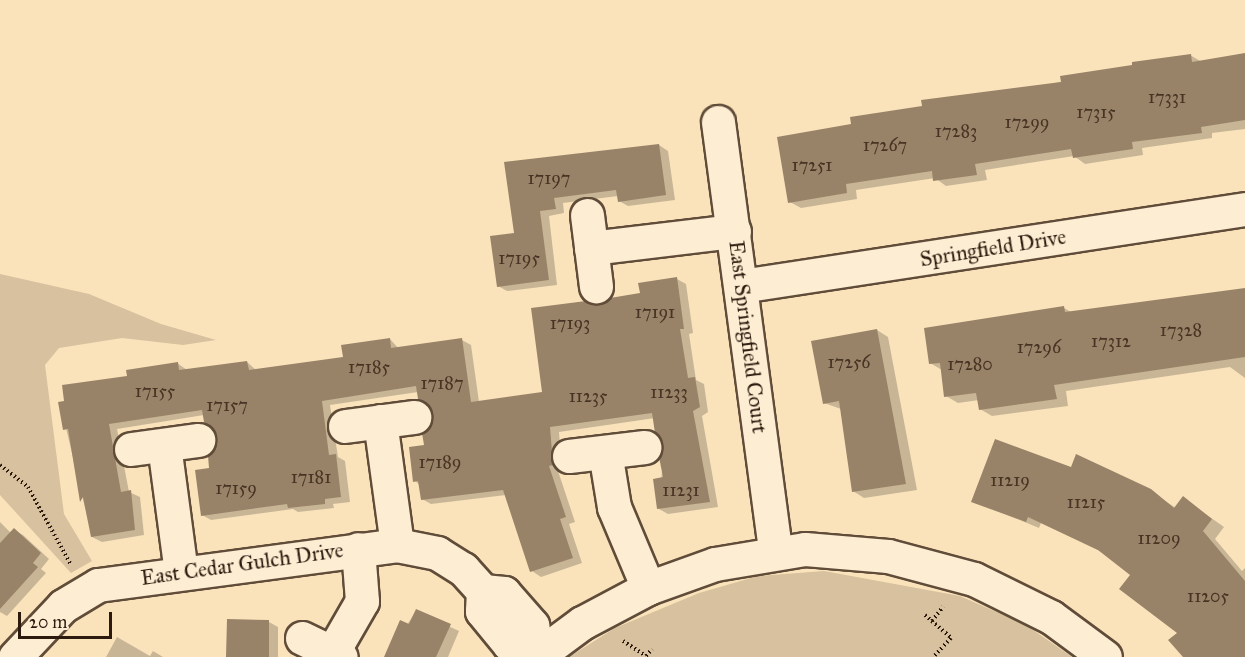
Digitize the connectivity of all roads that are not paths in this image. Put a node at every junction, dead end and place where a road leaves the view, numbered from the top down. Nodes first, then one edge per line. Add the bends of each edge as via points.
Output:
1 (718, 122) dead end
2 (1245, 208) edge
3 (587, 215) dead end
4 (734, 231) junction
5 (591, 248) junction
6 (596, 286) dead end
7 (741, 286) junction
8 (414, 417) dead end
9 (380, 421) junction
10 (345, 426) dead end
11 (198, 440) dead end
12 (164, 445) junction
13 (644, 447) dead end
14 (131, 449) dead end
15 (605, 452) junction
16 (569, 456) dead end
17 (397, 545) junction
18 (358, 549) junction
19 (775, 552) junction
20 (181, 572) junction
21 (648, 588) junction
22 (302, 638) dead end
23 (0, 652) edge
24 (337, 655) edge
25 (5, 657) edge
26 (15, 657) edge
27 (536, 657) edge
28 (1105, 657) edge

1 - 4 street, East Springfield Court
2 - 7 street, Springfield Drive
3 - 5 street
4 - 5 street
4 - 7 street, East Springfield Court
5 - 6 street
7 - 19 street, East Springfield Court
8 - 9 street
9 - 10 street
9 - 17 street
11 - 12 street
12 - 14 street
12 - 20 street
13 - 15 street
15 - 16 street
15 - 21 street via 614,507
17 - 18 street, East Cedar Gulch Drive
17 - 27 street, East Cedar Gulch Drive via 423,549 450,560 483,591 504,593 532,625
18 - 20 street, East Cedar Gulch Drive
18 - 24 street via 362,601
19 - 21 street via 715,564
19 - 28 street via 860,552 945,569 1026,603
20 - 26 street, East Cedar Gulch Drive via 115,581 84,591 63,606
21 - 27 street via 582,623
22 - 24 street
23 - 25 street

